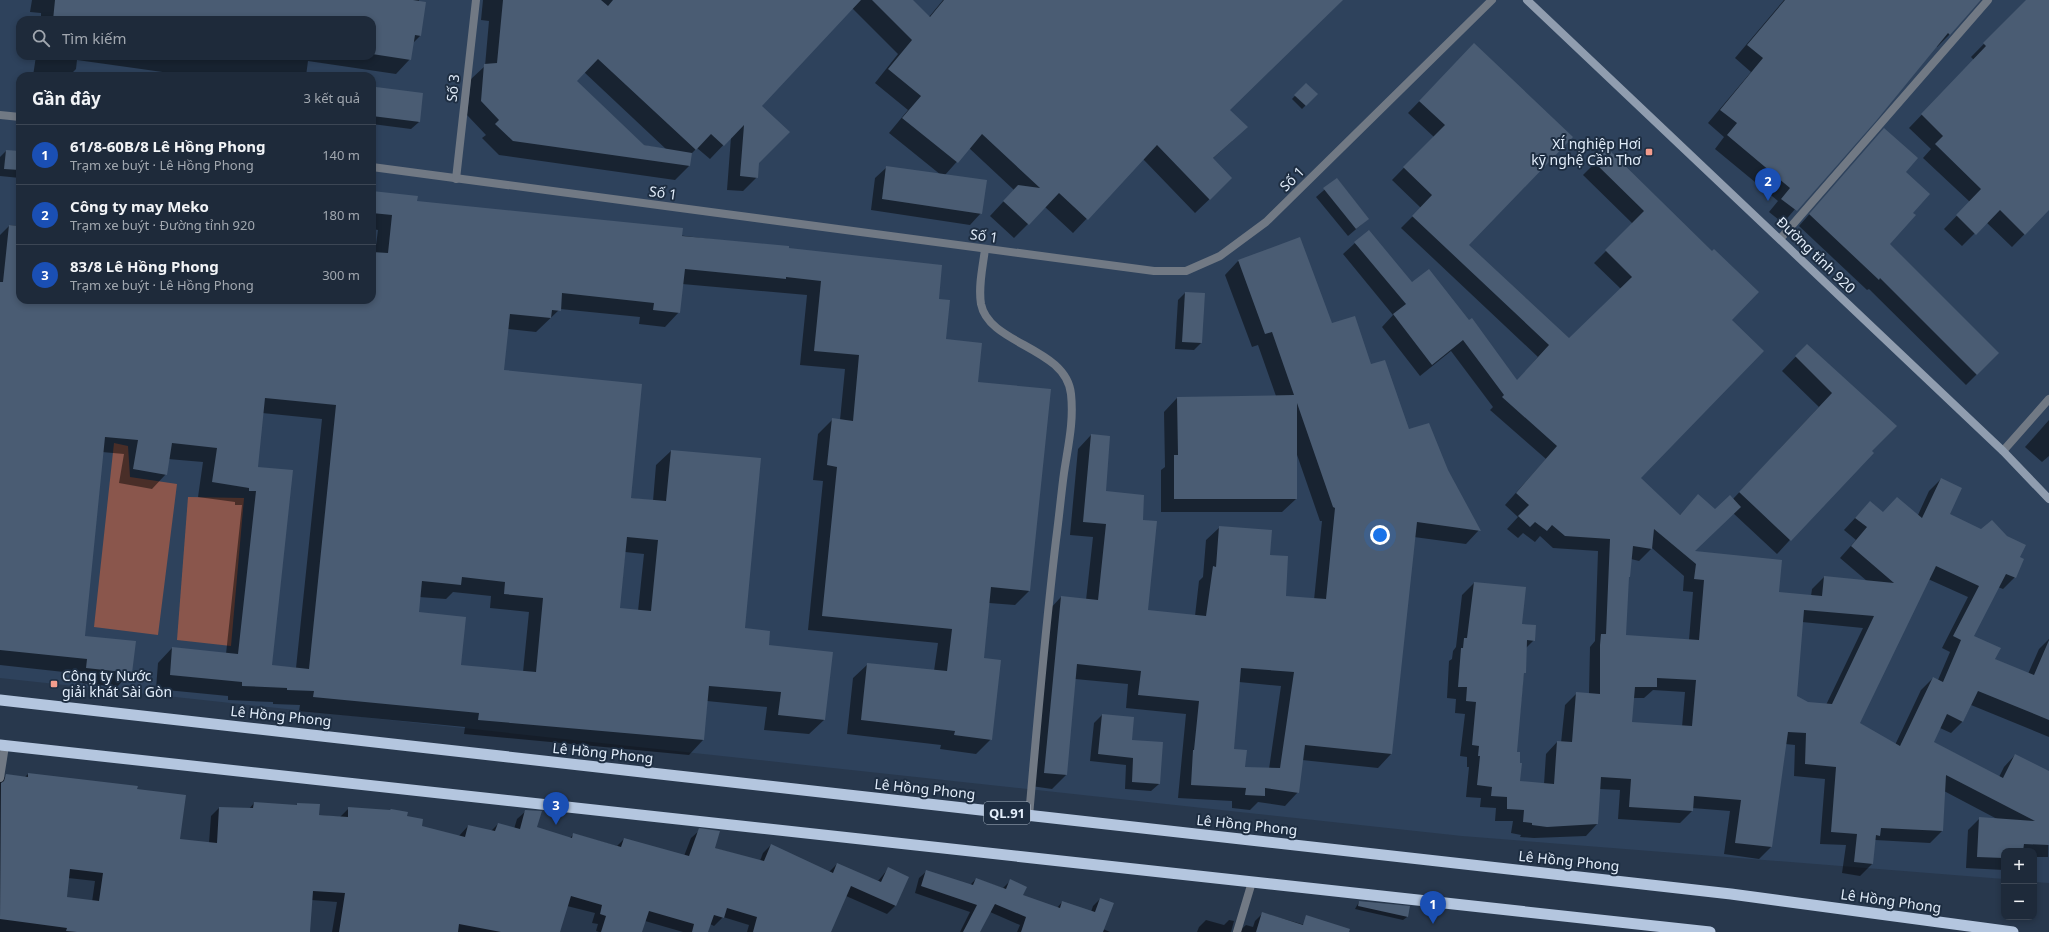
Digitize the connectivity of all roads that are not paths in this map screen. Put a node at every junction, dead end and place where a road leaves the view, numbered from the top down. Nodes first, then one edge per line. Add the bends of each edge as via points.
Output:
1 (476, 0) edge
2 (1492, 0) edge
3 (1527, 0) edge
4 (1988, 0) edge
5 (0, 115) edge
6 (16, 117) edge
7 (376, 168) edge
8 (456, 179) junction
9 (1780, 239) junction
10 (985, 249) junction
11 (2049, 399) edge
12 (2003, 451) junction
13 (2049, 499) edge
14 (0, 700) edge
15 (3, 745) edge
16 (0, 778) edge
17 (1029, 816) junction
18 (1252, 882) junction
19 (1237, 932) edge
20 (1710, 932) edge
21 (2013, 932) edge

1 - 8 street, Số 3
2 - 10 street, Số 1 via 1266,222 1220,256 1186,271 1154,271
3 - 9 main road, Đường tỉnh 920
4 - 9 street
5 - 6 street
7 - 8 street, Số 1
8 - 10 street, Số 1
9 - 12 main road, Đường tỉnh 920
10 - 17 street via 981,305 989,320 1013,340 1045,356 1062,372 1071,392 1072,430 1064,473 1044,644
11 - 12 street
12 - 13 main road, Đường tỉnh 920
14 - 17 highway, Lê Hồng Phong / QL.91
15 - 16 street
15 - 18 highway
17 - 21 highway, Lê Hồng Phong / QL.91 via 1731,894
18 - 19 street
18 - 20 highway

